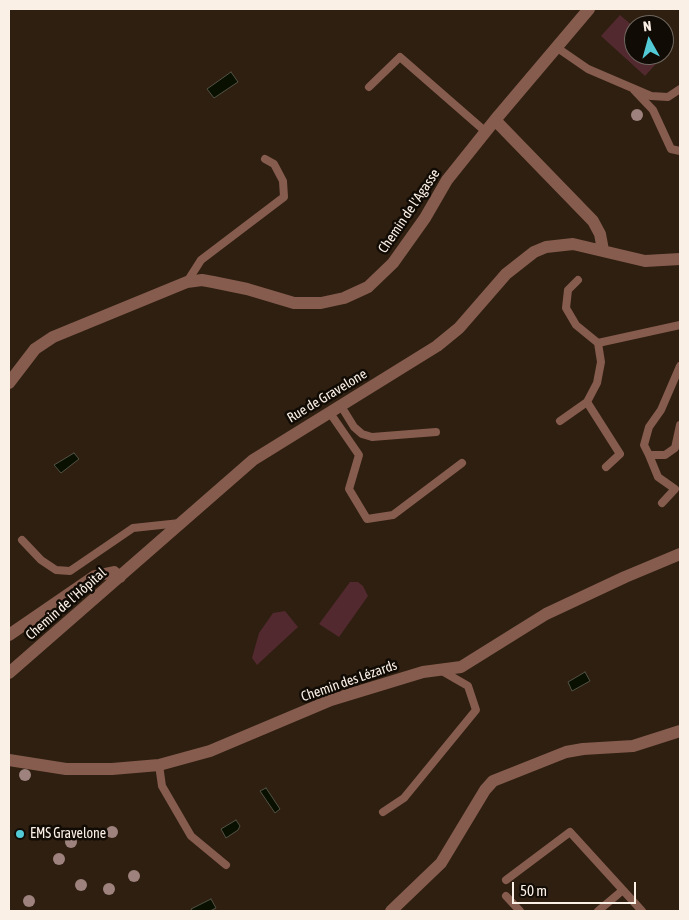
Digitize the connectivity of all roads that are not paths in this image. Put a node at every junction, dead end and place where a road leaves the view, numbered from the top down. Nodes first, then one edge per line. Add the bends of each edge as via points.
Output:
1 (589, 9) edge
2 (556, 47) junction
3 (630, 86) junction
4 (369, 87) dead end
5 (680, 89) edge
6 (495, 120) junction
7 (486, 132) junction
8 (680, 151) edge
9 (265, 159) dead end
10 (603, 250) junction
11 (680, 259) edge
12 (578, 280) dead end
13 (187, 282) junction
14 (680, 325) edge
15 (598, 343) junction
16 (680, 366) edge
17 (9, 383) edge
18 (587, 402) junction
19 (341, 406) junction
20 (330, 413) junction
21 (560, 422) dead end
22 (680, 424) edge
23 (436, 432) dead end
24 (649, 455) junction
25 (462, 463) dead end
26 (606, 467) dead end
27 (662, 503) dead end
28 (182, 522) junction
29 (22, 540) dead end
30 (680, 554) edge
31 (120, 577) junction
32 (9, 635) edge
33 (440, 670) junction
34 (9, 673) edge
35 (680, 731) edge
36 (9, 760) edge
37 (159, 765) junction
38 (383, 812) dead end
39 (226, 865) dead end
40 (506, 880) dead end
41 (623, 890) junction
42 (506, 896) dead end
43 (391, 911) edge
44 (520, 911) edge
45 (598, 911) edge
46 (642, 911) edge

1 - 2 street, Chemin de l'Agasse
2 - 3 lane via 588,69
2 - 6 street, Chemin de l'Agasse
3 - 5 lane via 651,96 668,97
3 - 8 lane via 653,110 671,149
4 - 7 lane via 400,57
6 - 7 street, Chemin de l'Agasse
6 - 10 street via 593,221
7 - 13 street, Chemin de l'Agasse via 447,180 426,218 393,263 368,287 344,298 321,303 294,303 202,280
9 - 13 lane via 274,164 283,181 284,197 201,260
10 - 11 street, Rue de Gravelone via 645,261
10 - 19 street, Rue de Gravelone via 558,244 534,252 506,274 450,336
12 - 15 lane via 568,290 566,308 576,325
13 - 17 street, Chemin de l'Agasse via 54,337 35,349
14 - 15 lane
15 - 18 lane via 602,362 597,383
16 - 24 lane via 661,410 648,427 644,445
18 - 21 lane
18 - 26 lane via 620,454
19 - 20 street, Rue de Gravelone
19 - 23 lane via 354,427 372,437
20 - 25 lane via 359,455 349,489 367,519 393,515
20 - 28 street, Rue de Gravelone via 253,460
22 - 24 lane via 675,448 665,455
24 - 27 lane via 658,477 675,489
28 - 29 lane via 133,528 70,570 56,570
28 - 31 street, Rue de Gravelone
30 - 33 street, Chemin des Lézards via 546,614 461,667
31 - 32 street via 114,572 95,576
31 - 34 street, Chemin de l'Hôpital
33 - 37 street, Chemin des Lézards via 423,672 331,700 210,751
33 - 38 lane via 468,686 476,710 404,798
35 - 43 street via 633,746 566,752 493,781 484,790 441,863
36 - 37 street, Chemin des Lézards via 66,769 112,770
37 - 39 lane via 162,786 191,836
40 - 41 lane via 570,832
41 - 45 lane
41 - 46 lane
42 - 44 lane

